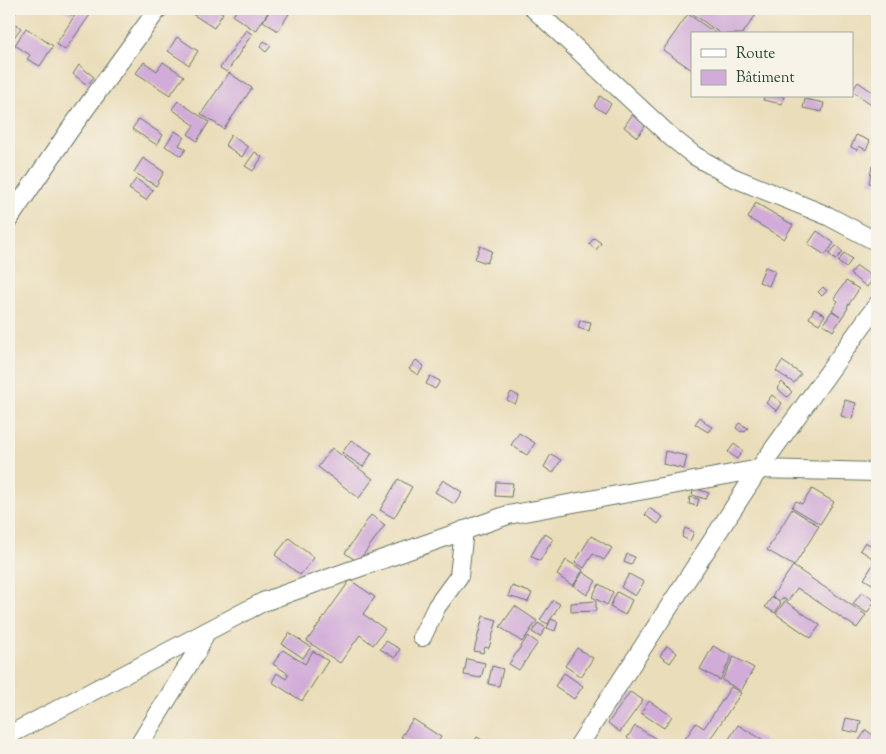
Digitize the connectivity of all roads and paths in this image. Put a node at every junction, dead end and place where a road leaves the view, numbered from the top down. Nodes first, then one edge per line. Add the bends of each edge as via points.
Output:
1 (158, 9) edge
2 (534, 9) edge
3 (9, 219) edge
4 (877, 242) edge
5 (877, 305) edge
6 (759, 469) junction
7 (877, 472) edge
8 (464, 530) junction
9 (206, 632) junction
10 (422, 637) dead end
11 (9, 735) edge
12 (139, 745) edge
13 (579, 745) edge

1 - 3 street
2 - 4 street via 695,156 732,178 828,216
5 - 6 street
6 - 7 street
6 - 8 street via 508,515
6 - 13 street
8 - 9 street via 263,602
8 - 10 street via 459,576
9 - 11 street
9 - 12 street

